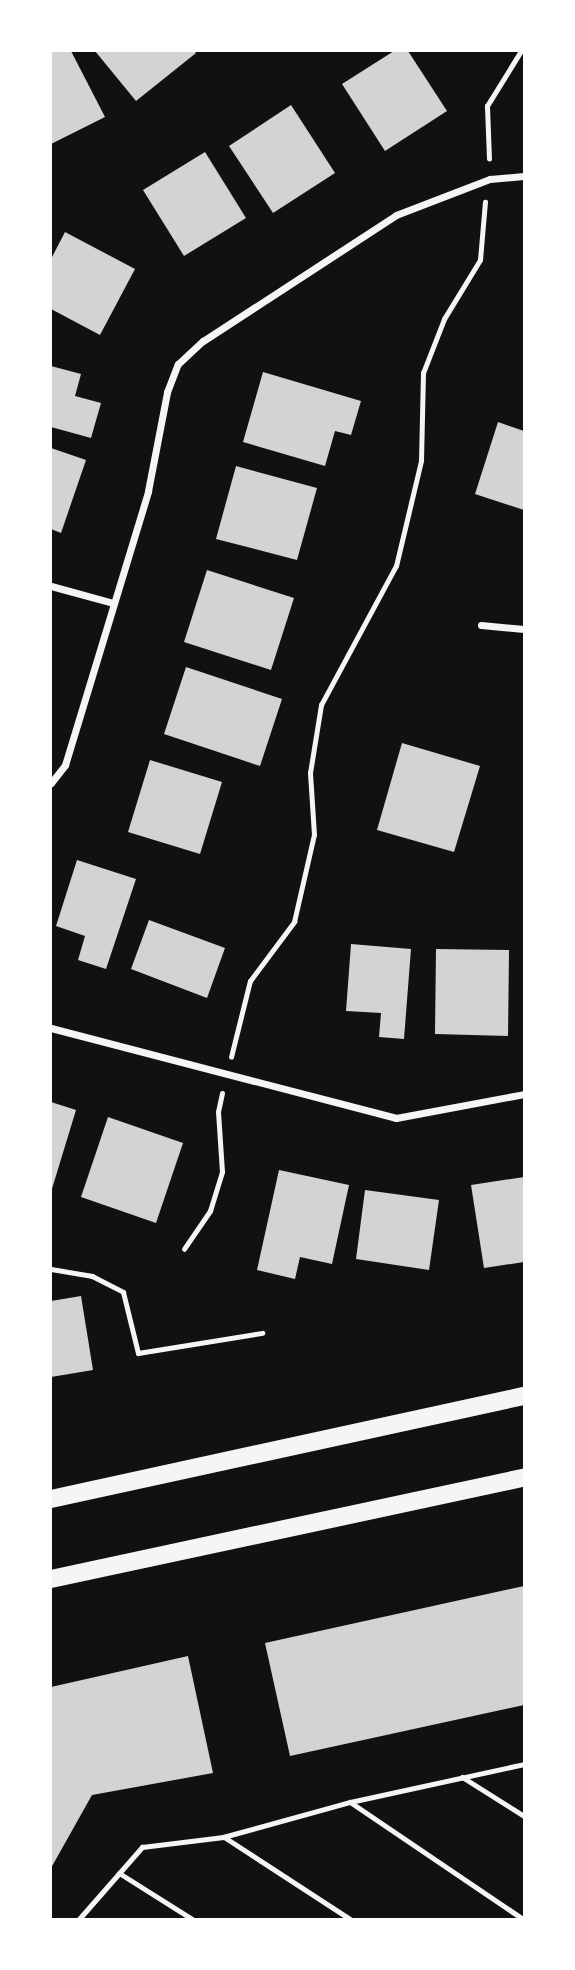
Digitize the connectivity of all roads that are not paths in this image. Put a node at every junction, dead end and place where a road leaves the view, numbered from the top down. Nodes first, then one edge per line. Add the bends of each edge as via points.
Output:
1 (524, 176) edge
2 (51, 586) edge
3 (113, 603) junction
4 (481, 625) dead end
5 (524, 629) edge
6 (51, 783) edge
7 (51, 1028) edge
8 (524, 1094) edge
9 (51, 1269) edge
10 (262, 1333) dead end
11 (524, 1396) edge
12 (524, 1478) edge
13 (51, 1499) edge
14 (51, 1580) edge
15 (524, 1764) edge
16 (463, 1777) junction
17 (350, 1802) junction
18 (524, 1816) edge
19 (223, 1837) junction
20 (119, 1873) junction
21 (79, 1919) edge
22 (192, 1919) edge
23 (350, 1919) edge
24 (523, 1919) edge

1 - 3 street via 490,179 396,215 203,341 178,364 167,392 148,491
2 - 3 street
3 - 6 street via 65,765
4 - 5 street
7 - 8 street via 396,1118
9 - 10 lane via 92,1276 123,1292 138,1353
11 - 13 main road
12 - 14 main road
15 - 16 lane
16 - 17 lane
16 - 18 lane
17 - 19 lane
17 - 24 lane
19 - 20 lane via 142,1847
19 - 23 lane
20 - 21 lane
20 - 22 lane

